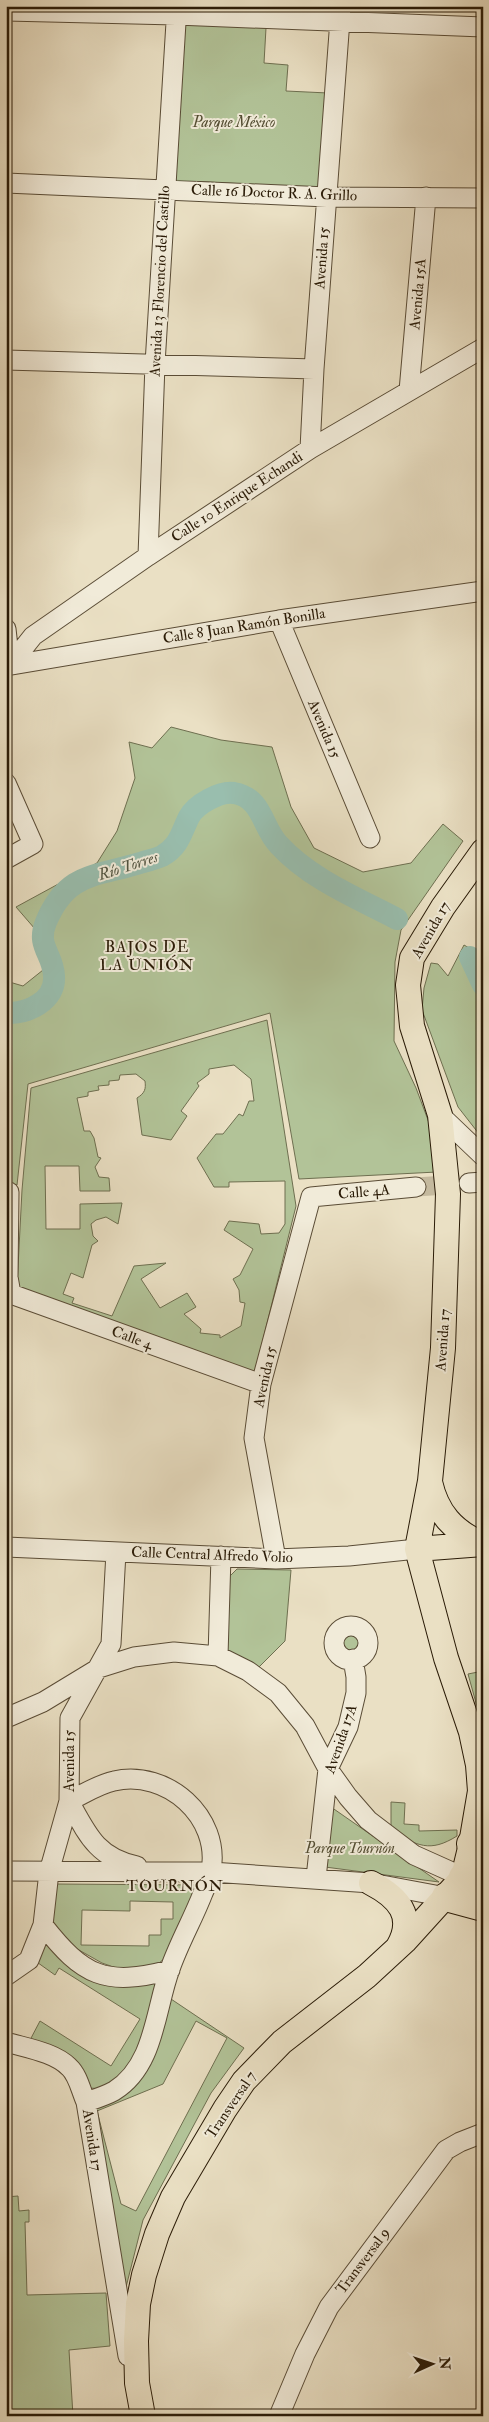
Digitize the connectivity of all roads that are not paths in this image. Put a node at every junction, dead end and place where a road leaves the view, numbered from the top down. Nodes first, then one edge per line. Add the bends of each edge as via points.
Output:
1 (177, 10) edge
2 (6, 11) edge
3 (340, 13) edge
4 (483, 27) edge
5 (6, 183) edge
6 (166, 188) junction
7 (327, 197) junction
8 (426, 197) junction
9 (483, 198) edge
10 (483, 348) edge
11 (6, 360) edge
12 (155, 364) junction
13 (314, 369) junction
14 (409, 391) junction
15 (310, 449) junction
16 (148, 556) junction
17 (483, 591) edge
18 (279, 620) junction
19 (6, 629) edge
20 (7, 665) edge
21 (6, 783) edge
22 (370, 838) dead end
23 (483, 851) edge
24 (6, 859) edge
25 (440, 1115) junction
26 (483, 1156) edge
27 (416, 1187) tunnel mouth
28 (8, 1192) edge
29 (311, 1197) joint
30 (260, 1384) junction
31 (430, 1481) junction
32 (482, 1544) edge
33 (6, 1547) edge
34 (417, 1549) junction
35 (116, 1552) junction
36 (221, 1556) junction
37 (276, 1559) junction
38 (218, 1656) junction
39 (353, 1659) dead end
40 (99, 1668) junction
41 (6, 1718) edge
42 (328, 1769) junction
43 (69, 1801) junction
44 (6, 1871) edge
45 (162, 1871) junction
46 (49, 1872) junction
47 (211, 1872) junction
48 (469, 1872) edge
49 (250, 1875) junction
50 (316, 1878) junction
51 (371, 1883) junction
52 (201, 1898) junction
53 (483, 1907) edge
54 (43, 1925) junction
55 (397, 1948) junction
56 (170, 1970) junction
57 (6, 1976) edge
58 (6, 2042) edge
59 (86, 2102) junction
60 (482, 2133) edge
61 (137, 2384) junction
62 (143, 2416) edge
63 (279, 2416) edge

1 - 2 street
1 - 3 street
1 - 6 street, Avenida 13 Florencio del Castillo
3 - 4 street
3 - 7 street, Avenida 15
5 - 6 street, Calle 16 Doctor R. A. Grillo
6 - 7 street, Calle 16 Doctor R. A. Grillo
6 - 12 street, Avenida 13 Florencio del Castillo
7 - 8 street, Calle 16 Doctor R. A. Grillo
7 - 13 street, Avenida 15
8 - 9 street, Calle 16 Doctor R. A. Grillo
8 - 14 street, Avenida 15A
10 - 14 street, Calle 10 Enrique Echandi
11 - 12 street
12 - 13 street
12 - 16 street, Avenida 13 Florencio del Castillo
13 - 15 street, Avenida 15
14 - 15 street, Calle 10 Enrique Echandi
15 - 16 street, Calle 10 Enrique Echandi
16 - 20 street, Calle 10 Enrique Echandi via 33,636
17 - 18 street, Calle 8 Juan Ramón Bonilla
18 - 20 street, Calle 8 Juan Ramón Bonilla
18 - 22 street, Avenida 15
19 - 20 street
21 - 24 street via 34,844
23 - 25 main road, Avenida 17 via 412,958 408,985 412,1026
25 - 26 street
25 - 31 main road, Avenida 17 via 448,1194 443,1348
27 - 29 street, Calle 4A
28 - 30 street, Calle 4 via 8,1287 11,1294
29 - 30 street, Avenida 15
30 - 37 street, Avenida 15 via 254,1438
31 - 32 main road via 441,1514 452,1527
31 - 34 main road, Avenida 17
32 - 34 main road
33 - 35 street, Calle Central Alfredo Volio
34 - 37 street, Calle Central Alfredo Volio
34 - 48 main road, Avenida 17 via 478,1764 480,1791
35 - 36 street, Calle Central Alfredo Volio
35 - 40 street, Avenida 15 via 111,1644
36 - 37 street, Calle Central Alfredo Volio
36 - 38 street
38 - 40 street via 153,1653
38 - 42 street via 278,1693 305,1726
39 - 42 street, Avenida 17A via 356,1685 352,1713
40 - 41 street via 43,1702
40 - 43 street, Avenida 15 via 70,1718
42 - 48 street via 348,1797 384,1834 414,1854
42 - 50 street, Avenida 17A
43 - 45 street, Avenida 15 via 100,1850 119,1862
43 - 46 street, Avenida 15
43 - 47 street, Avenida 17 via 114,1781 136,1779 158,1783 178,1793 206,1827 212,1849
44 - 46 street
45 - 46 street
45 - 47 street
46 - 54 street, Avenida 15
47 - 49 street
47 - 52 street, Avenida 17
48 - 51 street
48 - 53 highway
48 - 55 main road, Transversal 7
49 - 50 street
49 - 52 street via 223,1882
50 - 51 street
51 - 55 main road via 386,1891 400,1905 405,1927
52 - 56 street, Avenida 17
54 - 56 street via 65,1953 106,1977 126,1979
54 - 57 street, Avenida 15 via 28,1960
55 - 61 main road, Transversal 7 via 367,1976 282,2042 244,2081 225,2109 173,2198 154,2242 138,2304
56 - 59 street, Avenida 17 via 152,2037 141,2060 122,2085
58 - 59 street via 56,2058 69,2067
59 - 61 street, Avenida 17 via 128,2358
60 - 63 street, Transversal 9 via 446,2150 329,2307
61 - 62 main road, Avenida 17

